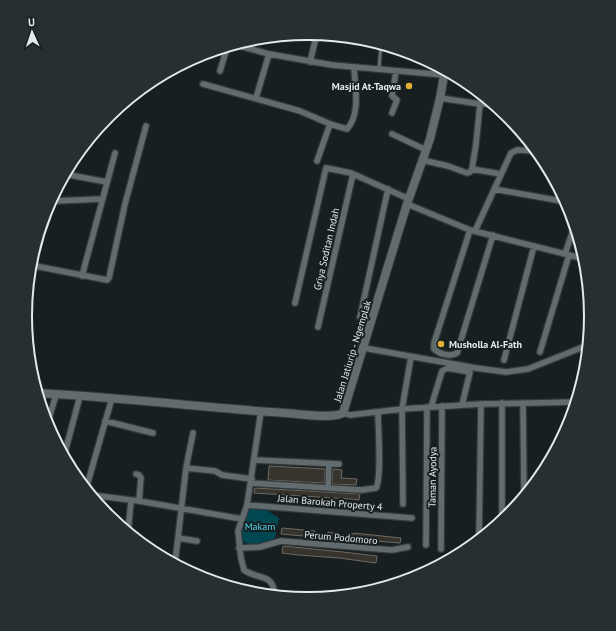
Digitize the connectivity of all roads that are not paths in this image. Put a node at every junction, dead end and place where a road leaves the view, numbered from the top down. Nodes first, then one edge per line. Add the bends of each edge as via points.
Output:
1 (315, 40) edge
2 (244, 47) edge
3 (381, 49) edge
4 (226, 52) edge
5 (269, 54) junction
6 (310, 62) junction
7 (354, 68) junction
8 (379, 69) junction
9 (220, 71) dead end
10 (396, 71) junction
11 (438, 72) edge
12 (444, 75) edge
13 (203, 84) dead end
14 (256, 98) junction
15 (440, 98) junction
16 (483, 103) edge
17 (480, 104) junction
18 (392, 113) dead end
19 (330, 124) junction
20 (146, 126) dead end
21 (392, 134) dead end
22 (426, 150) junction
23 (529, 151) edge
24 (115, 154) dead end
25 (422, 160) junction
26 (317, 161) dead end
27 (472, 168) junction
28 (353, 174) junction
29 (501, 174) junction
30 (70, 175) edge
31 (107, 182) junction
32 (388, 189) junction
33 (494, 189) junction
34 (102, 199) junction
35 (57, 201) edge
36 (559, 201) edge
37 (408, 202) junction
38 (472, 230) junction
39 (572, 234) edge
40 (493, 235) junction
41 (534, 246) junction
42 (567, 254) junction
43 (578, 257) edge
44 (36, 266) edge
45 (82, 276) junction
46 (295, 303) dead end
47 (360, 317) dead end
48 (318, 327) dead end
49 (365, 343) junction
50 (582, 347) edge
51 (540, 352) dead end
52 (411, 357) junction
53 (504, 360) dead end
54 (44, 394) edge
55 (56, 395) junction
56 (80, 396) junction
57 (112, 398) junction
58 (570, 402) edge
59 (502, 403) junction
60 (523, 403) junction
61 (480, 404) junction
62 (462, 405) junction
63 (442, 406) junction
64 (429, 407) junction
65 (402, 409) junction
66 (261, 411) junction
67 (378, 412) junction
68 (344, 413) junction
69 (50, 414) edge
70 (105, 421) junction
71 (153, 433) dead end
72 (194, 433) dead end
73 (66, 448) edge
74 (255, 460) junction
75 (329, 464) junction
76 (338, 464) dead end
77 (186, 468) junction
78 (136, 474) dead end
79 (251, 481) junction
80 (88, 482) edge
81 (328, 487) junction
82 (524, 488) edge
83 (99, 496) edge
84 (131, 501) junction
85 (139, 502) junction
86 (247, 504) junction
87 (403, 504) dead end
88 (181, 509) junction
89 (502, 512) edge
90 (412, 518) dead end
91 (242, 519) junction
92 (129, 525) edge
93 (478, 532) edge
94 (178, 538) junction
95 (197, 541) dead end
96 (426, 545) dead end
97 (408, 547) dead end
98 (239, 548) junction
99 (440, 549) dead end
100 (176, 558) edge
101 (274, 589) edge

1 - 6 street
2 - 5 street
3 - 8 lane
4 - 9 street
5 - 6 street
5 - 14 street
6 - 7 street
7 - 8 street
7 - 19 street via 353,117 347,129
8 - 10 street
10 - 11 street
10 - 18 street via 392,96 397,103
12 - 15 street, Jalan Jatiurip - Ngemplak
13 - 14 street
14 - 19 street via 300,111
15 - 17 street
15 - 22 street, Jalan Jatiurip - Ngemplak
16 - 17 street
17 - 27 street
19 - 26 street
20 - 45 street via 109,278 107,280
21 - 22 street
22 - 25 street, Jalan Jatiurip - Ngemplak
23 - 29 street via 514,150
24 - 31 street
25 - 27 street via 467,173
25 - 37 street, Jalan Jatiurip - Ngemplak
27 - 29 street
28 - 32 street
28 - 46 street via 326,168
28 - 48 street, Griya Soditan Indah
29 - 33 street
30 - 31 street
31 - 34 street
32 - 37 street
32 - 47 street
33 - 36 street
33 - 38 street
34 - 35 street
34 - 45 street
37 - 38 street
37 - 49 street, Jalan Jatiurip - Ngemplak
38 - 40 street
38 - 40 street via 434,343 434,349 438,352 453,355 457,353
39 - 42 street
40 - 41 street
41 - 42 street
41 - 53 street
42 - 43 street
42 - 51 street
44 - 45 street
49 - 52 street
49 - 68 street, Jalan Jatiurip - Ngemplak
50 - 52 street via 528,369 506,372
52 - 65 street
54 - 55 street, Jalan Jatiurip - Ngemplak
55 - 56 street, Jalan Jatiurip - Ngemplak
55 - 69 street
56 - 57 street, Jalan Jatiurip - Ngemplak
56 - 73 street
57 - 66 street, Jalan Jatiurip - Ngemplak
57 - 70 street
58 - 60 street
59 - 60 street
59 - 61 street
59 - 89 street
60 - 82 street
61 - 62 street
61 - 93 street
62 - 63 street
62 - 64 street via 470,372 446,368 442,371
63 - 64 street
63 - 99 street, Taman Ayodya
64 - 65 street
64 - 96 street
65 - 67 street
65 - 87 street
66 - 68 street, Jalan Jatiurip - Ngemplak via 329,415
66 - 74 street
67 - 68 street via 350,415
67 - 81 street via 376,488 367,490
70 - 71 street
70 - 80 street
72 - 77 street
74 - 75 street
74 - 79 street
75 - 76 street
75 - 81 street
77 - 79 street via 215,471
77 - 88 street
78 - 85 street via 141,478
79 - 81 street
79 - 86 street
83 - 84 street
84 - 85 street
84 - 92 street
85 - 88 street
86 - 90 street, Jalan Barokah Property 4
86 - 91 street
88 - 91 street
88 - 94 street
91 - 98 street via 238,531
94 - 95 street
94 - 100 street
97 - 98 street, Perum Podomoro via 392,550 281,541 260,547
98 - 101 street via 244,570 269,580

